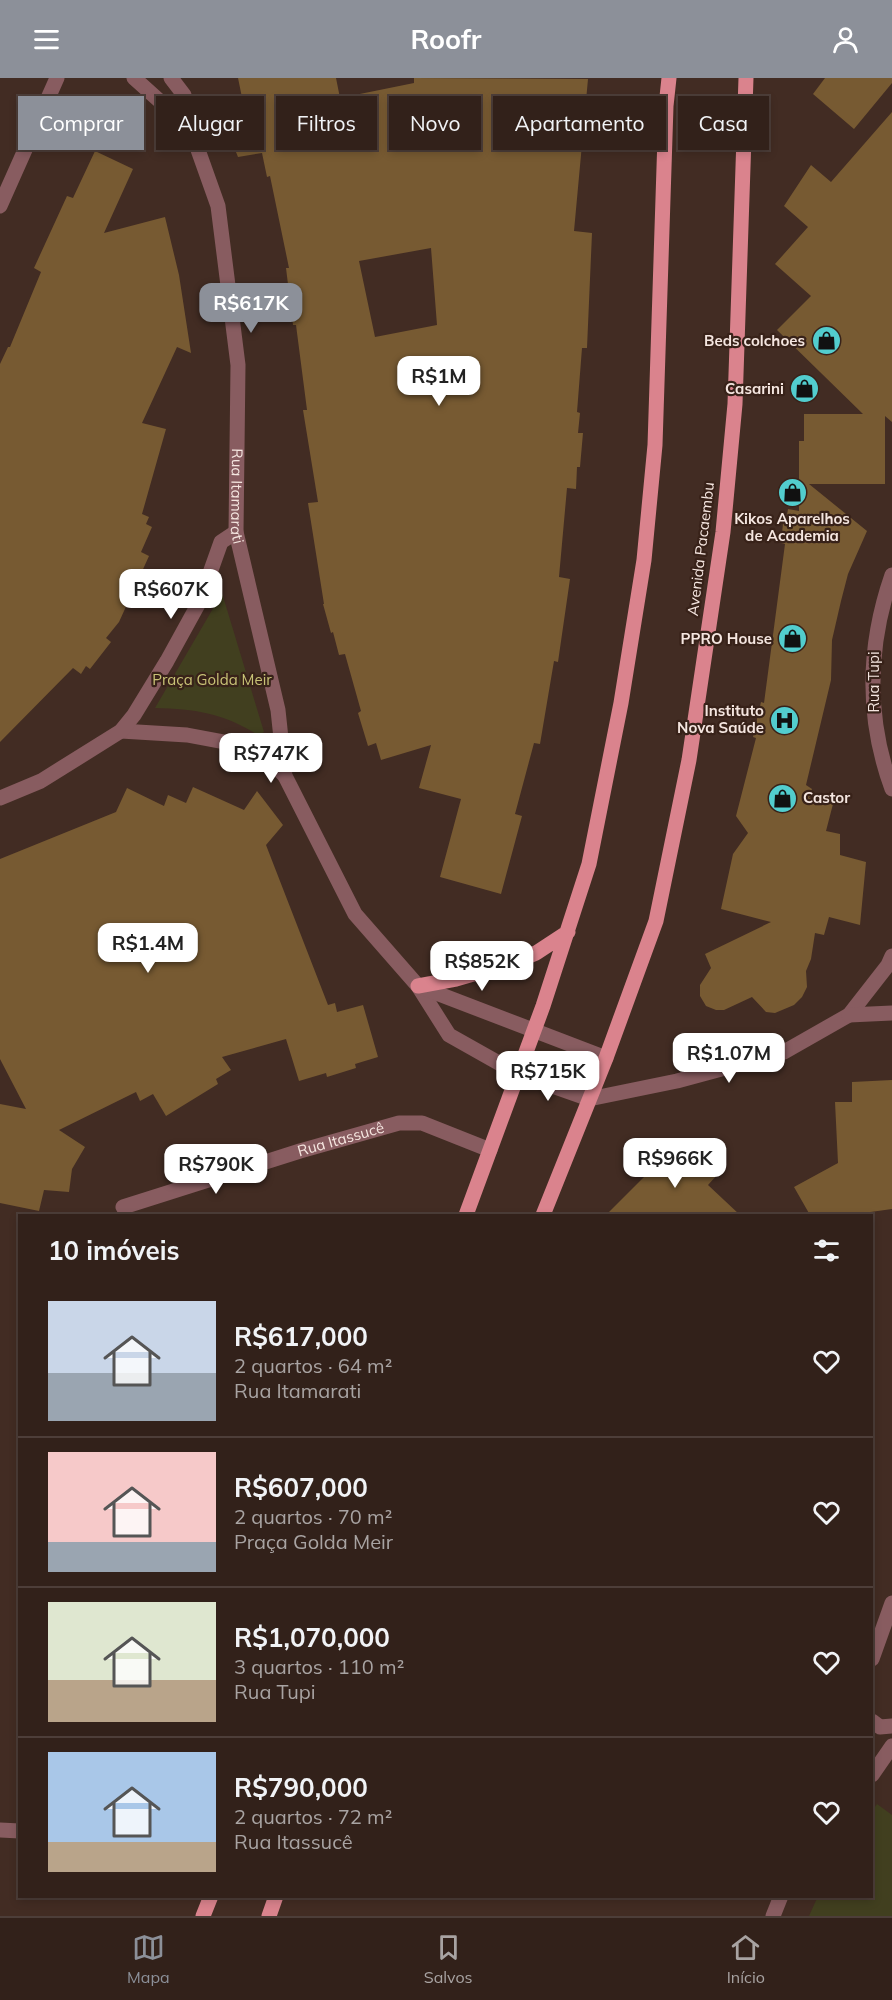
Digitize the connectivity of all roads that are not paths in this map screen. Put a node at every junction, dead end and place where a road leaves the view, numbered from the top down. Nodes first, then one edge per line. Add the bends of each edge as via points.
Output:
1 (57, 78) edge
2 (134, 78) edge
3 (171, 78) edge
4 (180, 78) edge
5 (669, 78) edge
6 (746, 78) edge
7 (184, 95) joint
8 (156, 97) edge
9 (198, 150) edge
10 (0, 206) edge
11 (236, 532) junction
12 (892, 575) edge
13 (121, 731) junction
14 (285, 776) junction
15 (892, 789) edge
16 (0, 798) edge
17 (568, 932) junction
18 (892, 956) edge
19 (417, 986) junction
20 (892, 1013) edge
21 (849, 1015) junction
22 (534, 1030) junction
23 (606, 1058) junction
24 (518, 1074) junction
25 (589, 1099) junction
26 (490, 1150) junction
27 (123, 1207) dead end
28 (466, 1214) edge
29 (543, 1214) edge
30 (892, 1603) edge
31 (873, 1656) edge
32 (873, 1722) edge
33 (892, 1726) edge
34 (892, 1746) edge
35 (873, 1774) edge
36 (0, 1830) edge
37 (18, 1831) edge
38 (209, 1898) edge
39 (275, 1898) edge
40 (780, 1898) edge
41 (202, 1916) edge
42 (269, 1916) edge
43 (772, 1916) edge

1 - 10 street
2 - 8 street, Rua Itamarati
3 - 7 street, Rua Itamarati
4 - 7 street, Rua Itamarati
5 - 17 main road via 655,445 644,560 621,704 589,864
6 - 23 main road, Avenida Pacaembu via 735,404 723,532 689,760 656,921
9 - 11 street, Rua Itamarati via 218,206 238,365
11 - 13 street via 221,542 195,611
11 - 14 street, Rua Itamarati via 278,710
12 - 15 street, Rua Tupi via 874,644 872,699 878,742
13 - 14 street via 187,735 235,744 262,753
13 - 16 street via 41,781
14 - 19 street, Rua Itamarati via 355,914
17 - 19 main road via 512,963
17 - 22 main road
18 - 21 street
19 - 22 street, Rua Itamarati
19 - 24 street, Rua Itamarati via 449,1035
20 - 21 street
21 - 25 street via 784,1052 677,1081
22 - 23 street, Rua Itamarati
22 - 24 main road
23 - 25 main road, Avenida Pacaembu
24 - 25 street, Rua Itamarati
24 - 26 main road
25 - 29 main road, Avenida Pacaembu
26 - 27 street, Rua Itassucê via 422,1123 399,1123
26 - 28 main road
30 - 31 street
32 - 33 street via 880,1727
34 - 35 street
36 - 37 street
38 - 41 main road
39 - 42 main road
40 - 43 street

